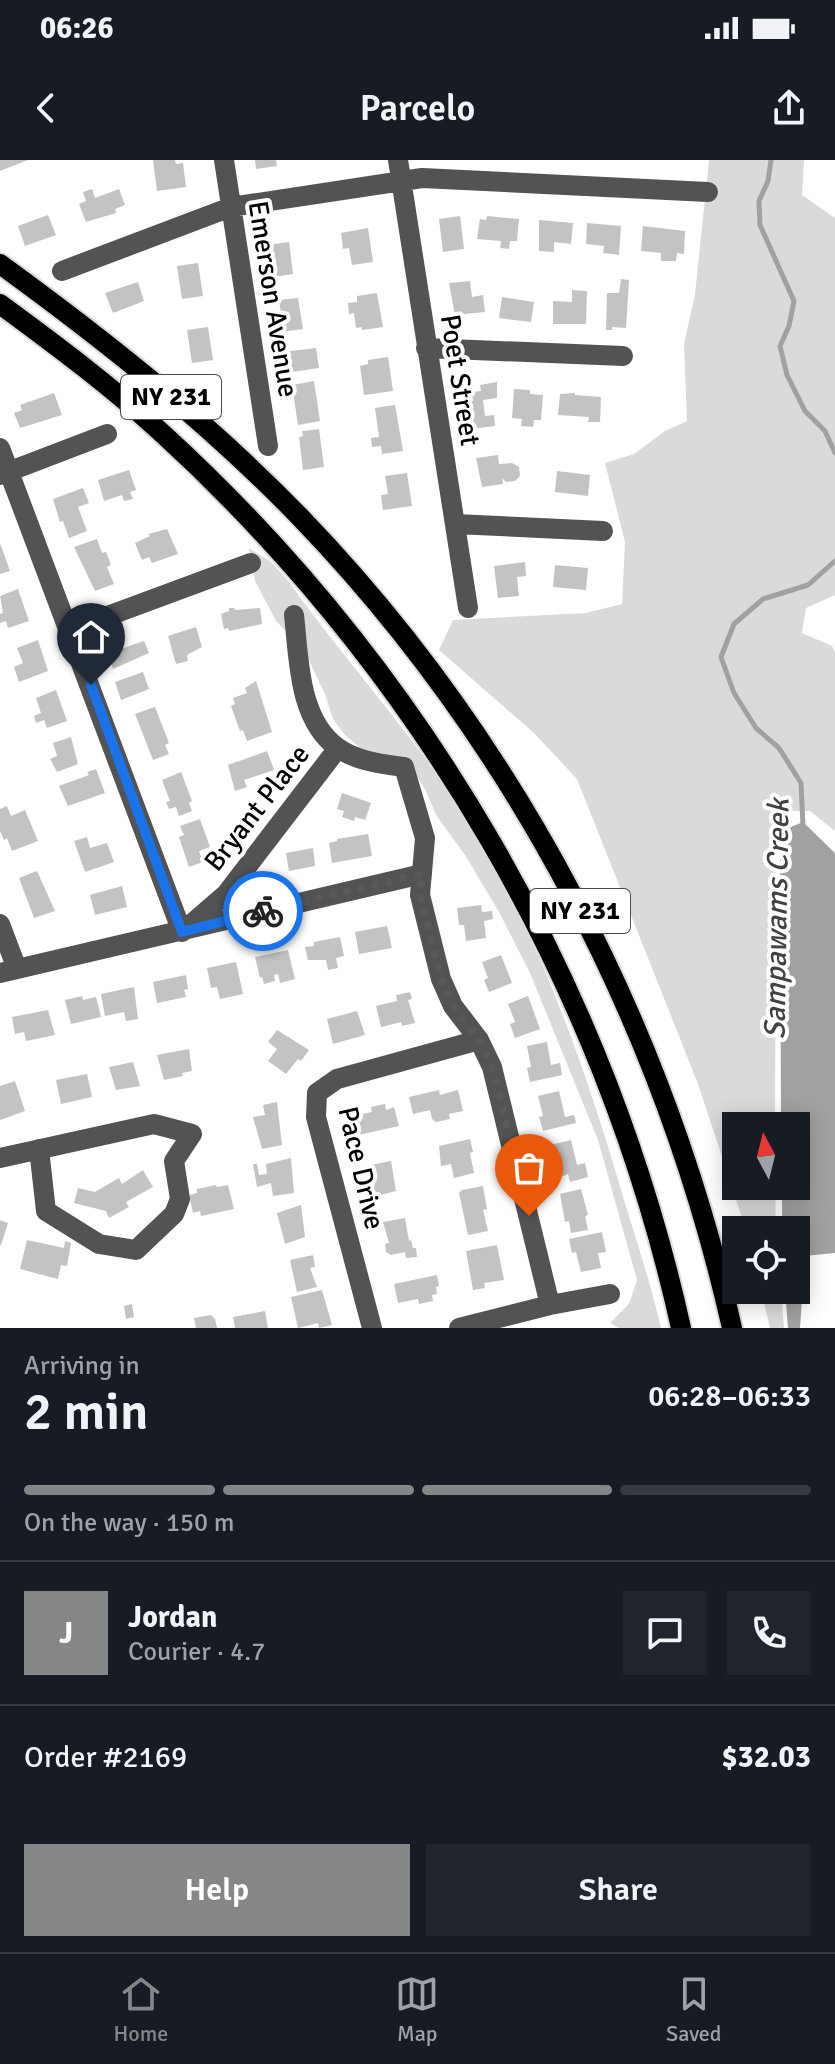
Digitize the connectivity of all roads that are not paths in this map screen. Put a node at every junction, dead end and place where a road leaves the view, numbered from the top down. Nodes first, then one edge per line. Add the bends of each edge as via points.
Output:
1 (224, 160) edge
2 (398, 160) edge
3 (402, 181) junction
4 (708, 192) dead end
5 (231, 207) junction
6 (0, 264) edge
7 (62, 271) dead end
8 (0, 304) edge
9 (426, 348) junction
10 (623, 356) dead end
11 (107, 434) dead end
12 (268, 446) dead end
13 (0, 448) edge
14 (5, 474) edge
15 (455, 524) junction
16 (603, 531) dead end
17 (251, 563) dead end
18 (468, 608) dead end
19 (294, 615) dead end
20 (70, 630) junction
21 (338, 748) junction
22 (422, 874) junction
23 (0, 924) edge
24 (182, 932) junction
25 (9, 971) edge
26 (479, 1040) junction
27 (39, 1149) junction
28 (0, 1158) edge
29 (610, 1294) dead end
30 (550, 1305) junction
31 (372, 1328) edge
32 (459, 1328) edge
33 (681, 1328) edge
34 (732, 1328) edge

1 - 5 street, Emerson Avenue
2 - 3 street, Poet Street
3 - 4 street
3 - 5 street
3 - 9 street, Poet Street
5 - 7 street
5 - 12 street, Emerson Avenue
6 - 34 main road, NY 231 via 141,371 269,486 359,582 464,719 557,866 633,1022 694,1185
8 - 33 main road, NY 231 via 127,402 244,513 366,655 440,759 535,921 590,1039 648,1203
9 - 10 street
9 - 15 street, Poet Street
11 - 14 street
13 - 14 street
14 - 20 street
15 - 16 street
15 - 18 street, Poet Street
17 - 20 street
19 - 21 street, Bryant Place via 310,709
20 - 24 street
21 - 22 street, Bryant Place via 404,767 425,838
21 - 24 street, Bryant Place via 226,894
22 - 24 street
22 - 26 street via 420,895 441,979 453,1006
23 - 25 street
24 - 25 street
26 - 30 street via 492,1067
26 - 31 street, Pace Drive via 337,1079 317,1093 316,1117
27 - 27 street via 154,1124 192,1134 174,1161 180,1199 174,1214 136,1250 99,1244 46,1211
27 - 28 street
29 - 30 street
30 - 32 street

